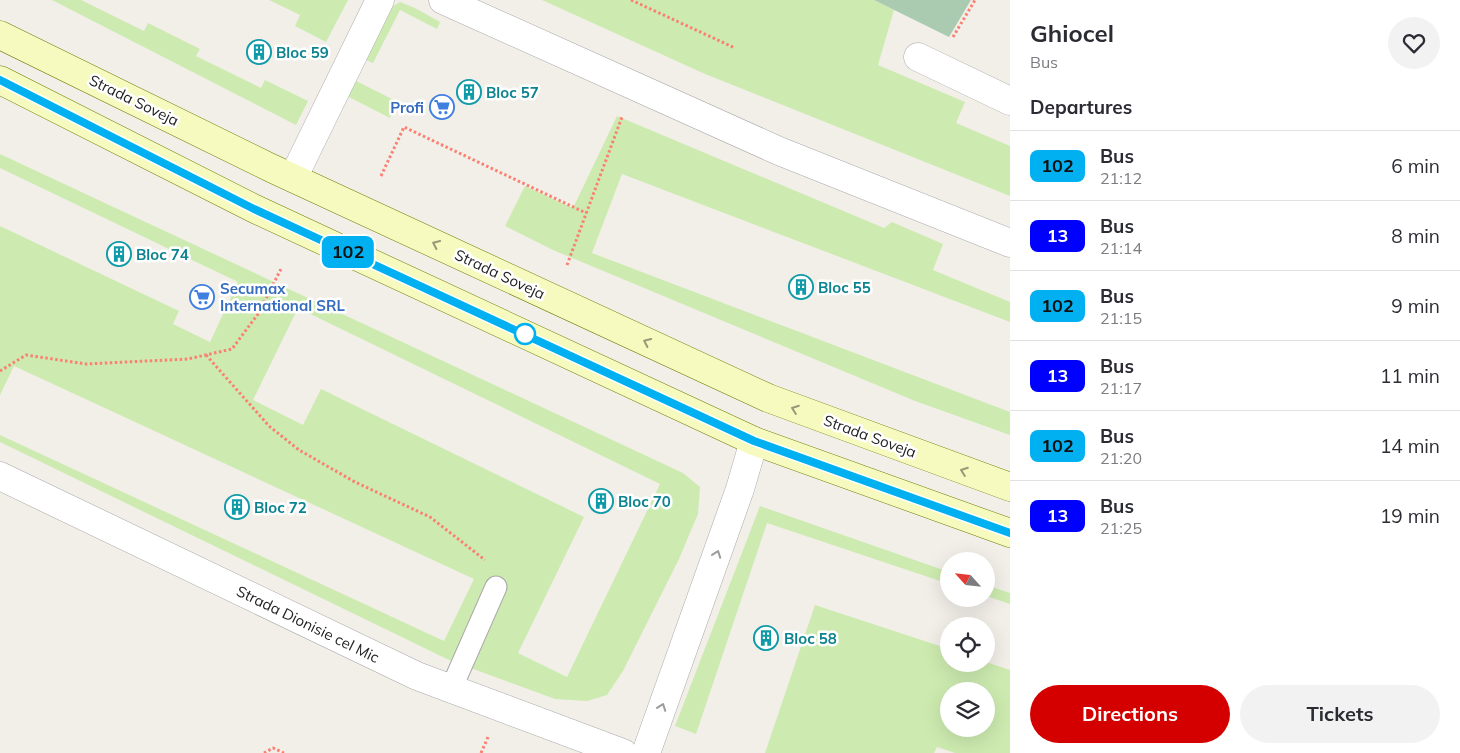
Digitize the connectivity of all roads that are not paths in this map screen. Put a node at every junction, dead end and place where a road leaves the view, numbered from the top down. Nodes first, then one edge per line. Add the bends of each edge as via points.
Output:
1 (380, 0) edge
2 (443, 0) edge
3 (0, 35) edge
4 (927, 62) road end
5 (0, 80) edge
6 (1010, 101) edge
7 (293, 178) junction
8 (1010, 243) edge
9 (754, 441) junction
10 (0, 476) edge
11 (1010, 488) edge
12 (1010, 533) edge
13 (496, 587) road end
14 (451, 689) junction
15 (623, 753) edge
16 (646, 753) edge

1 - 7 street
2 - 8 street via 779,151
3 - 7 main road, Strada Soveja
4 - 6 street
5 - 9 main road via 254,209
11 -> 7 main road, Strada Soveja via 768,398
9 - 12 main road
16 -> 9 street
10 - 14 street, Strada Dionisie cel Mic via 417,676
13 - 14 lane
14 - 15 street, Strada Dionisie cel Mic

